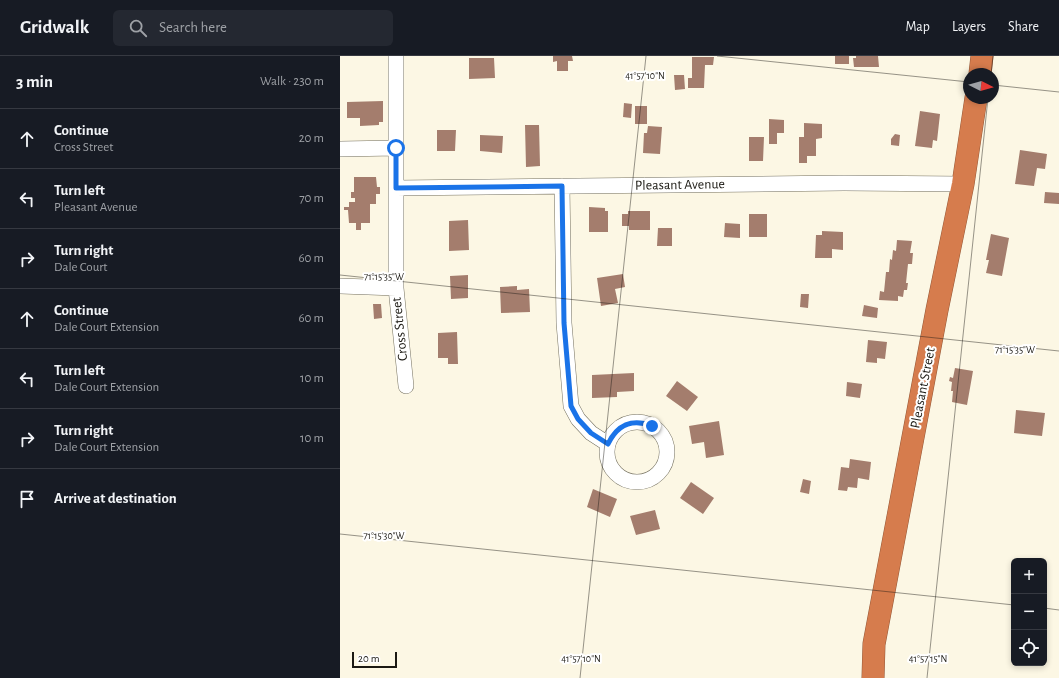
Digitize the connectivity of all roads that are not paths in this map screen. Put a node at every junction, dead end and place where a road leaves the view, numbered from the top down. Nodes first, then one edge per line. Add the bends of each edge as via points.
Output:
1 (396, 56) edge
2 (982, 56) edge
3 (981, 68) edge
4 (975, 104) edge
5 (396, 148) junction
6 (340, 149) edge
7 (963, 184) junction
8 (562, 186) junction
9 (396, 188) junction
10 (340, 286) edge
11 (396, 288) junction
12 (406, 386) dead end
13 (608, 444) dead end
14 (873, 678) edge

1 - 5 street, Cross Street
2 - 3 highway
4 - 7 highway, Pleasant Street
5 - 6 street
5 - 9 street, Cross Street
7 - 8 street, Pleasant Avenue
7 - 14 highway, Pleasant Street via 874,644
8 - 9 street, Pleasant Avenue
8 - 13 street via 564,323 571,406 578,419 591,433
9 - 11 street, Cross Street
10 - 11 street
11 - 12 street, Cross Street

